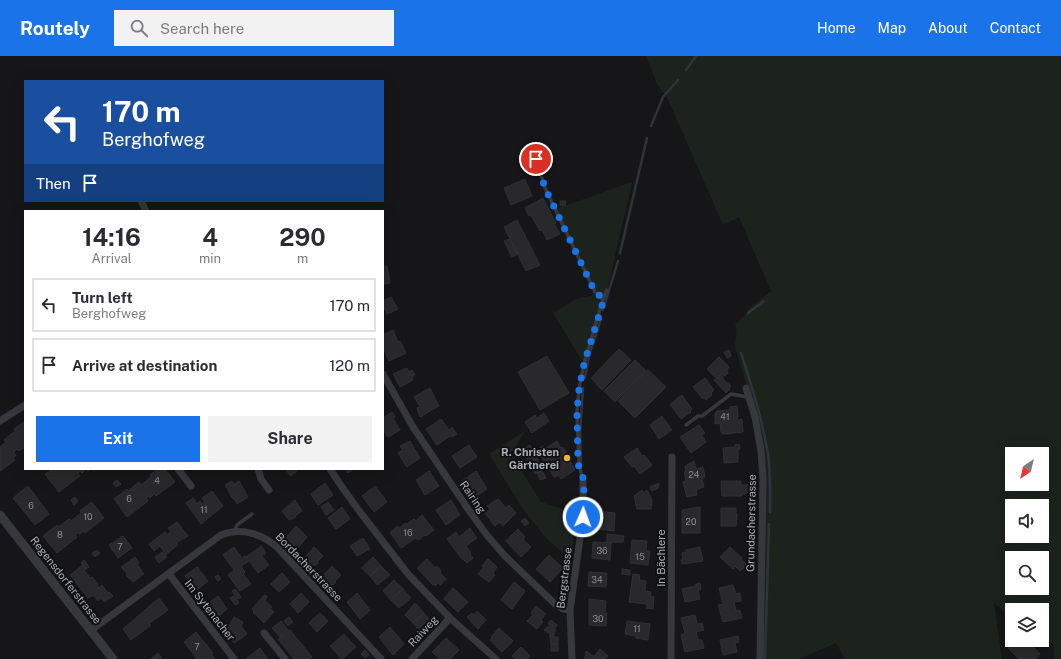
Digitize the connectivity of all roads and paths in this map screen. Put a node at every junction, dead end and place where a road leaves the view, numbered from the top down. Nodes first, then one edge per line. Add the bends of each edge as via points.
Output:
1 (536, 159) dead end
2 (608, 290) dead end
3 (604, 299) junction
4 (384, 376) edge
5 (746, 388) dead end
6 (749, 398) junction
7 (24, 407) edge
8 (0, 421) edge
9 (686, 425) dead end
10 (672, 457) dead end
11 (179, 470) edge
12 (258, 470) edge
13 (331, 470) edge
14 (584, 481) joint
15 (191, 486) dead end
16 (269, 490) dead end
17 (252, 514) dead end
18 (0, 515) edge
19 (234, 532) junction
20 (169, 574) junction
21 (570, 610) junction
22 (450, 618) junction
23 (90, 630) junction
24 (264, 633) dead end
25 (113, 659) edge
26 (234, 659) edge
27 (285, 659) edge
28 (381, 659) edge
29 (412, 659) edge
30 (496, 659) edge
31 (572, 659) edge
32 (671, 659) edge
33 (760, 659) edge

1 - 3 lane via 545,188 595,292
2 - 3 lane, Bergstrasse
3 - 14 lane, Bergstrasse via 579,389 578,464
4 - 21 street, Rairing via 412,427 486,534 555,604
5 - 6 street, Grundacherstrasse
6 - 9 lane via 732,394
6 - 33 street, Grundacherstrasse via 755,417 764,479
7 - 8 street
10 - 32 street, In Bächlere
11 - 15 street
12 - 16 street
13 - 22 street via 404,569
14 - 21 street, Bergstrasse via 583,517
17 - 19 lane via 237,525
18 - 23 street, Regensdorferstrasse
19 - 20 street, Bordacherstrasse via 221,535
19 - 28 street, Bordacherstrasse via 252,533 267,539 277,547
20 - 23 street, Bordacherstrasse
20 - 26 street, Im Sytenacher
21 - 31 street, Bergstrasse
22 - 29 street, Raiweg
22 - 30 street
23 - 25 street, Regensdorferstrasse
24 - 27 street

